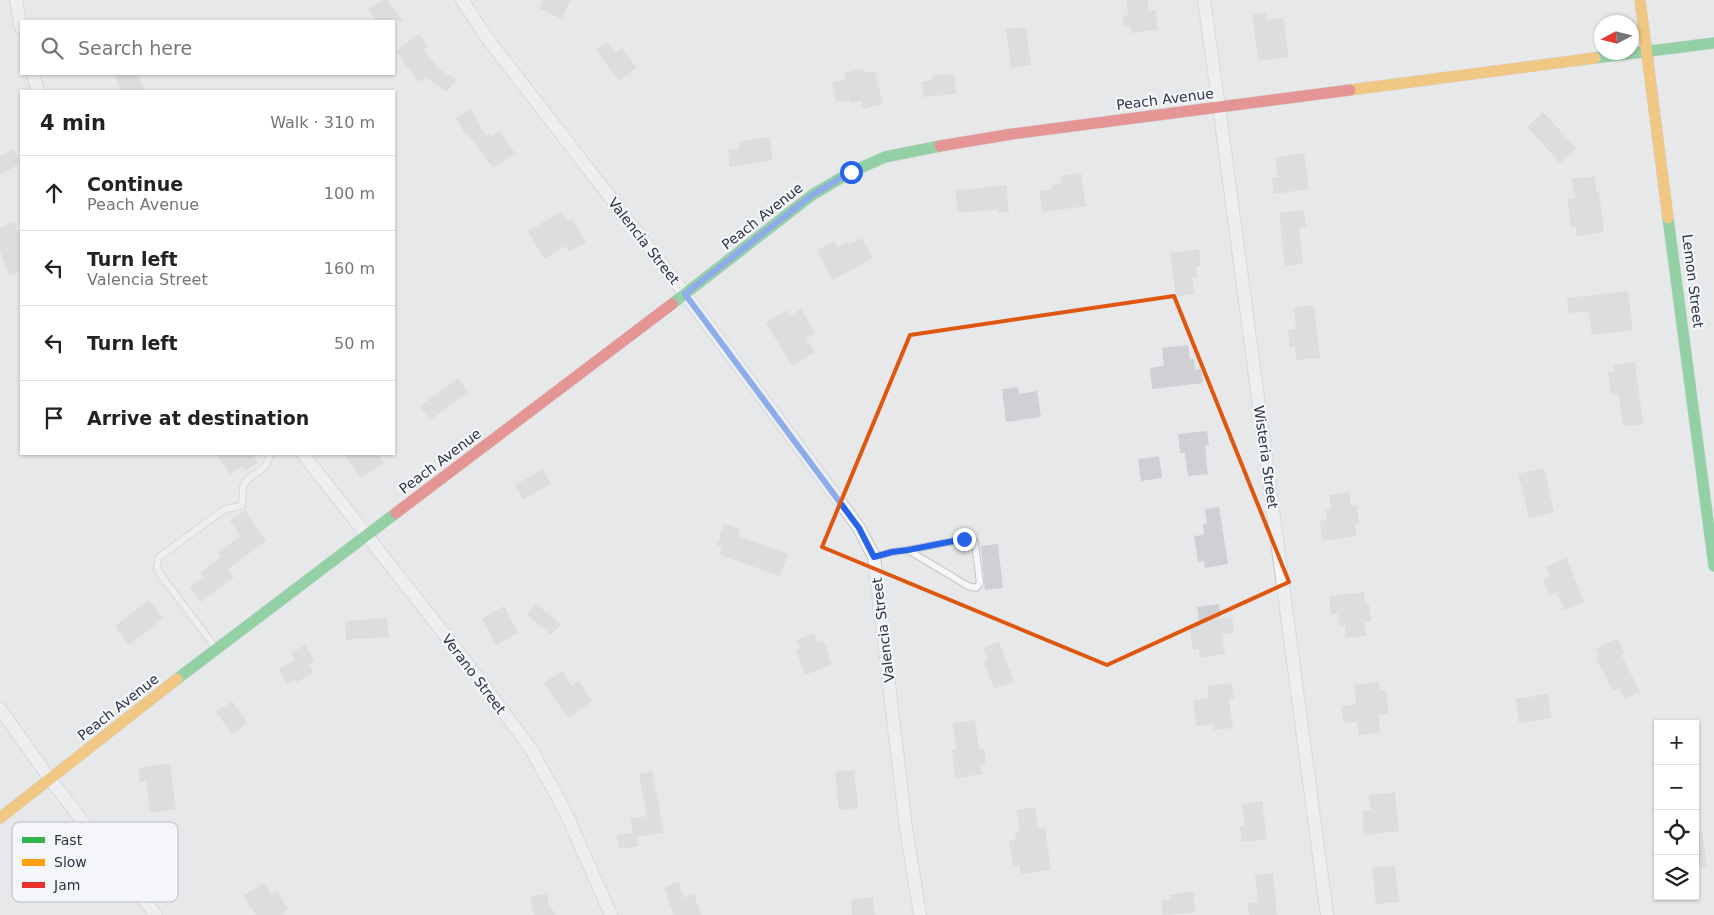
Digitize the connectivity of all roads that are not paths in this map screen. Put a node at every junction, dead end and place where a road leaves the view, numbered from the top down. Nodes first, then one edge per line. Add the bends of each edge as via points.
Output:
1 (16, 0) edge
2 (462, 0) edge
3 (1204, 0) edge
4 (1640, 0) edge
5 (20, 22) edge
6 (1714, 43) edge
7 (1647, 52) junction
8 (33, 75) edge
9 (38, 90) edge
10 (1219, 108) junction
11 (685, 294) junction
12 (269, 455) edge
13 (304, 455) edge
14 (1711, 526) edge
15 (367, 535) junction
16 (908, 550) junction
17 (874, 557) junction
18 (1714, 566) edge
19 (216, 648) junction
20 (0, 709) edge
21 (50, 779) junction
22 (0, 818) edge
23 (84, 822) edge
24 (146, 902) edge
25 (156, 915) edge
26 (611, 915) edge
27 (920, 915) edge
28 (1327, 915) edge

1 - 5 street
2 - 11 street, Valencia Street via 487,38
3 - 10 street, Wisteria Street
4 - 7 street, Lemon Street
6 - 7 street, Peach Avenue
7 - 10 street, Peach Avenue
7 - 14 street, Lemon Street
8 - 9 street
10 - 11 street, Peach Avenue via 1012,134 885,157 812,195
10 - 28 street, Wisteria Street
11 - 15 street, Peach Avenue
11 - 17 street, Valencia Street via 859,528
12 - 19 lane via 268,464 245,483 244,501 240,506 225,508 159,557 157,568 160,574
13 - 15 street, Verano Street
14 - 18 street, Lemon Street
15 - 19 street, Peach Avenue
15 - 26 street, Verano Street via 531,749 565,811
16 - 16 lane via 964,539 974,543 980,583 976,588 968,586
16 - 17 lane
17 - 27 street, Valencia Street via 906,828
19 - 21 street, Peach Avenue
20 - 21 street
21 - 22 street, Peach Avenue
21 - 23 street
24 - 25 street

